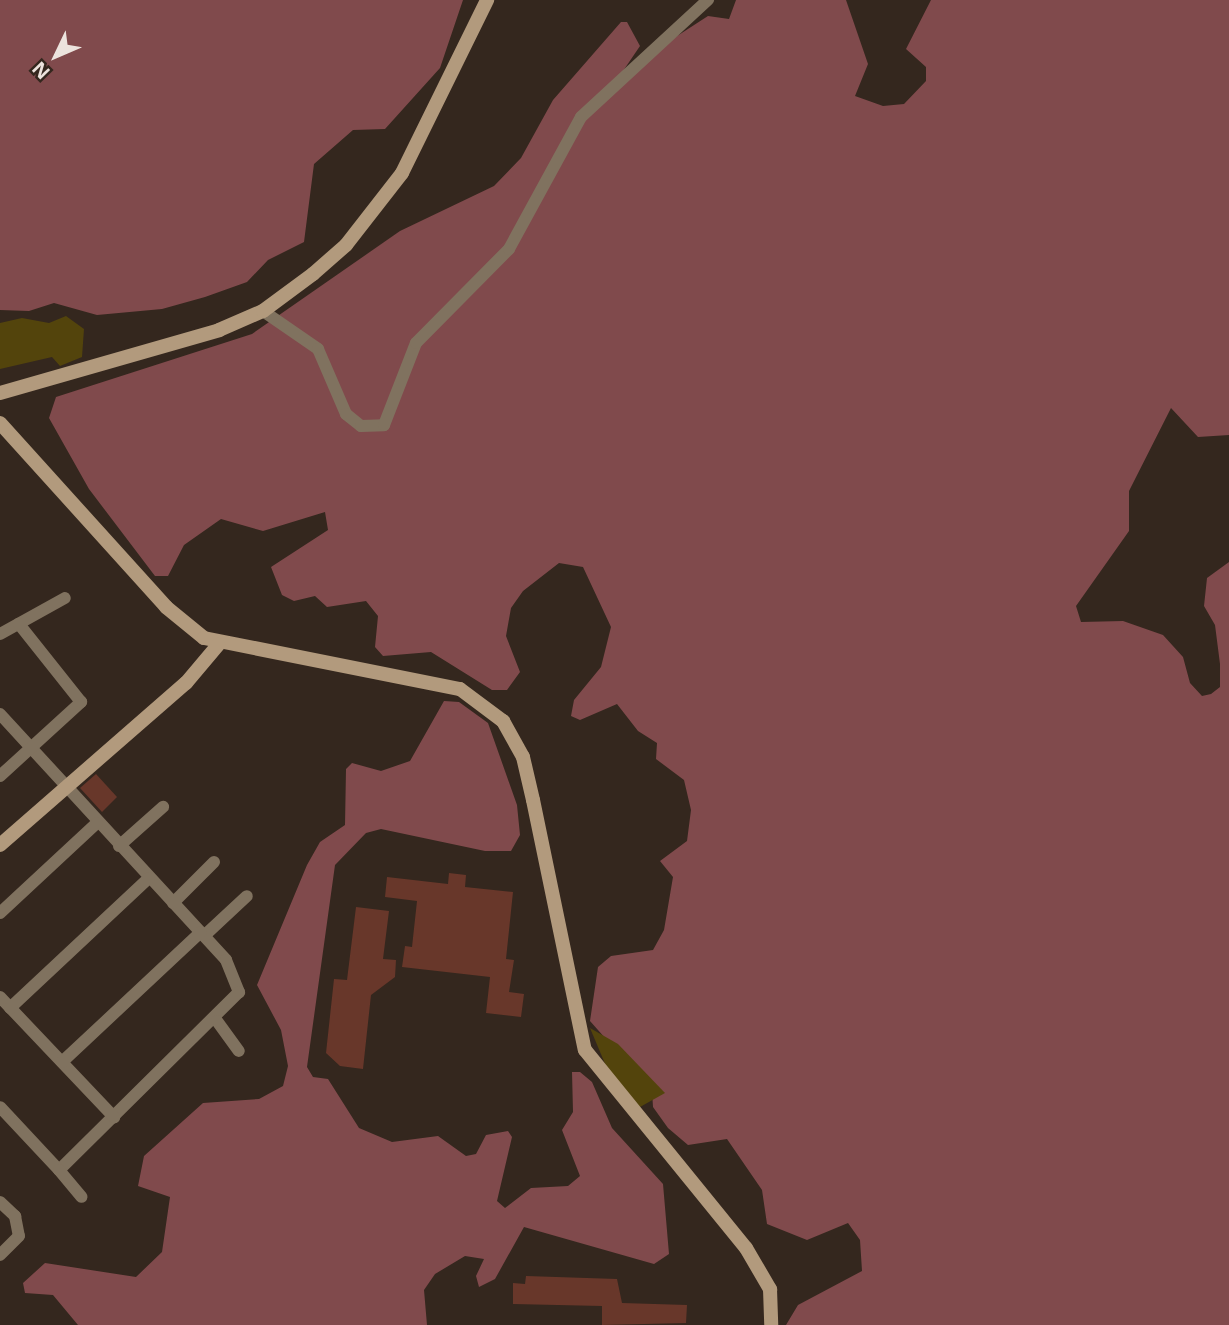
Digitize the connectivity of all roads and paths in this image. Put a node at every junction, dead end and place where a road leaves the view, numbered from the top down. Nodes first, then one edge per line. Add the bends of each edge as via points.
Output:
1 (487, 0) edge
2 (708, 0) edge
3 (262, 311) junction
4 (0, 393) edge
5 (0, 424) edge
6 (65, 598) dead end
7 (19, 624) junction
8 (0, 634) edge
9 (219, 645) junction
10 (0, 713) edge
11 (29, 748) junction
12 (0, 776) edge
13 (63, 785) junction
14 (163, 807) dead end
15 (97, 822) junction
16 (0, 845) edge
17 (119, 846) junction
18 (214, 862) dead end
19 (149, 877) junction
20 (247, 896) dead end
21 (173, 903) junction
22 (0, 913) edge
23 (203, 934) junction
24 (0, 997) edge
25 (10, 1008) junction
26 (217, 1021) junction
27 (239, 1051) dead end
28 (62, 1062) junction
29 (3, 1115) edge
30 (114, 1117) junction
31 (59, 1170) junction
32 (82, 1197) dead end
33 (0, 1202) edge
34 (0, 1255) edge
35 (771, 1325) edge

1 - 3 street via 402,173 372,215 346,245
2 - 3 street via 581,117 509,248 416,344 384,425 361,426 346,414 318,349
3 - 4 street via 180,343
5 - 9 street via 180,621
6 - 7 street
7 - 8 street
7 - 11 street via 81,702
9 - 13 street via 186,683
9 - 35 street via 446,685 480,699 503,721 528,778 585,1050 747,1248 770,1289
10 - 11 street
11 - 12 street
11 - 13 street
13 - 15 street
13 - 16 street
14 - 17 street
15 - 17 street
15 - 22 street
17 - 19 street
18 - 21 street
19 - 21 street
19 - 25 street
20 - 23 street
21 - 23 street
23 - 26 street via 226,960 239,992
23 - 28 street
24 - 25 street
25 - 28 street
26 - 27 street
26 - 30 street
28 - 30 street
29 - 31 street
30 - 31 street
31 - 32 street
33 - 34 street via 15,1216 19,1236

